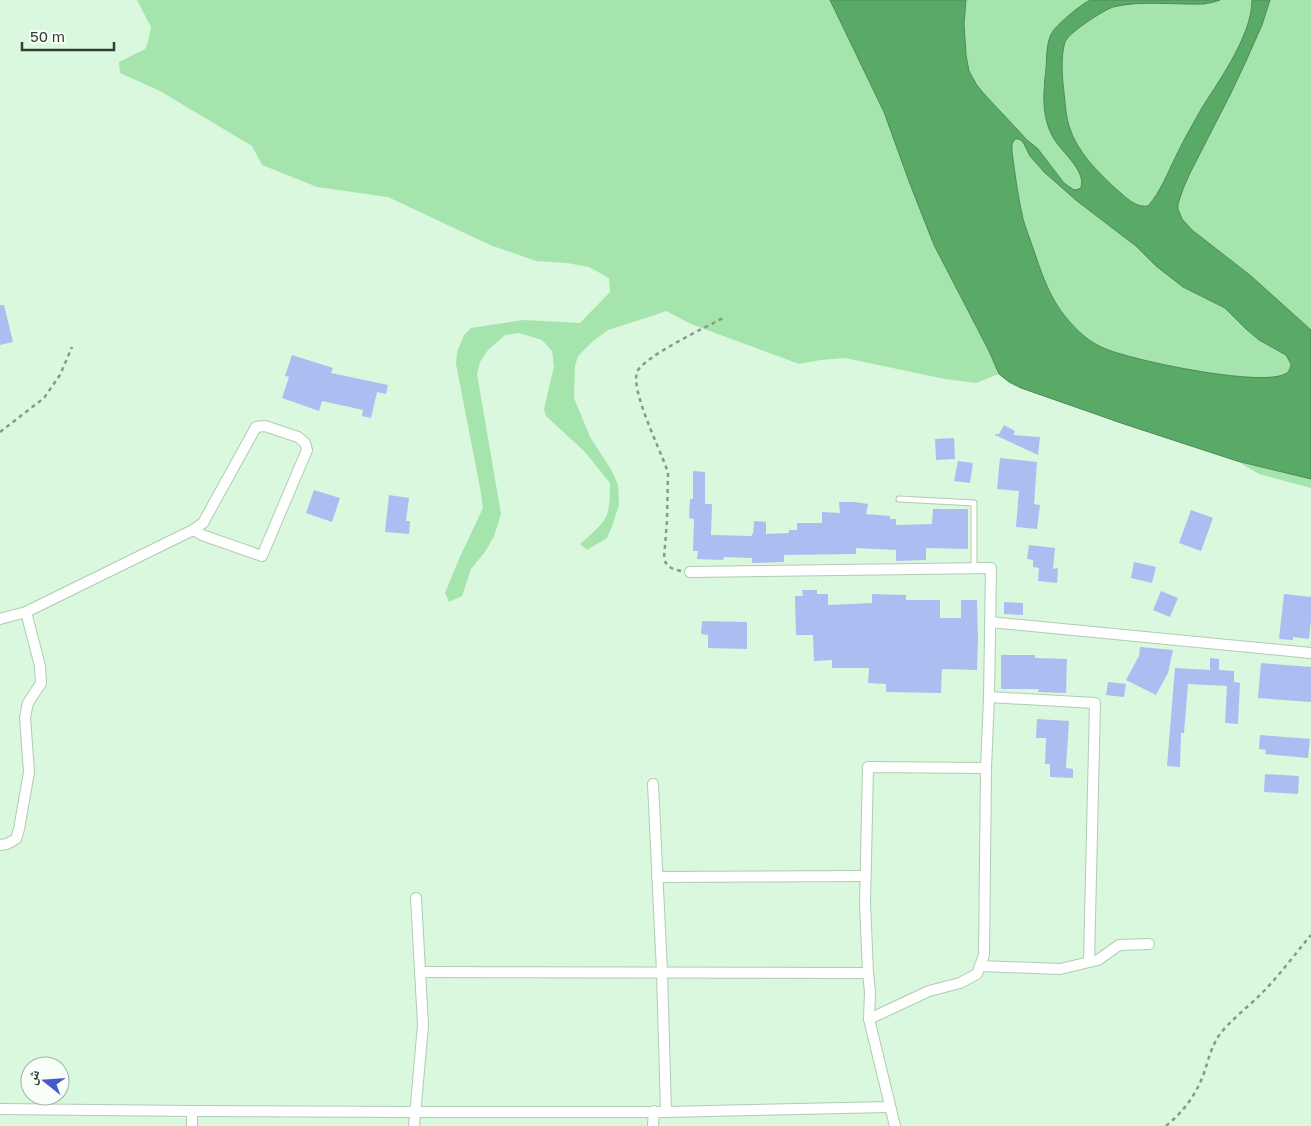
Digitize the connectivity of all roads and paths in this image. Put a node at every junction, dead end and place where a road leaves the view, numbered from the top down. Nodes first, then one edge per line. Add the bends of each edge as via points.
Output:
1 (725, 317) dead end
2 (72, 347) dead end
3 (0, 432) edge
4 (899, 499) dead end
5 (193, 530) junction
6 (974, 568) junction
7 (690, 572) joint
8 (26, 612) junction
9 (0, 619) edge
10 (990, 622) junction
11 (1311, 654) edge
12 (989, 697) junction
13 (986, 768) junction
14 (652, 784) dead end
15 (0, 845) edge
16 (865, 876) junction
17 (657, 877) junction
18 (416, 898) dead end
19 (1311, 935) edge
20 (1149, 944) dead end
21 (1089, 962) junction
22 (980, 966) junction
23 (420, 972) junction
24 (662, 972) junction
25 (868, 973) junction
26 (869, 1019) junction
27 (890, 1107) junction
28 (0, 1109) edge
29 (654, 1111) junction
30 (192, 1112) junction
31 (415, 1112) junction
32 (666, 1112) junction
33 (192, 1126) edge
34 (414, 1126) edge
35 (653, 1126) edge
36 (895, 1126) edge
37 (1166, 1126) edge

1 - 7 path via 650,359 638,370 636,380 640,401 668,473 665,563 676,570
2 - 3 path via 60,375 44,398
4 - 6 lane via 974,503
5 - 5 street via 262,556 307,450 305,443 298,436 265,426 256,427 203,523
5 - 8 street
6 - 7 street
6 - 10 street via 991,568
8 - 9 street
8 - 15 street via 40,666 40,683 28,703 25,716 29,772 19,829 16,839
10 - 11 street
10 - 12 street
12 - 13 street
12 - 21 street via 1095,703
13 - 16 street via 868,767
13 - 22 street via 984,955
14 - 17 street
16 - 17 street
16 - 25 street
17 - 24 street
18 - 23 street
19 - 37 path via 1263,992 1228,1024 1211,1052 1190,1101
20 - 21 street via 1119,945 1098,960
21 - 22 street via 1060,969
22 - 26 street via 977,974 960,983 928,991
23 - 24 street
23 - 31 street via 423,1025
24 - 25 street
24 - 32 street
25 - 26 street
26 - 27 street
27 - 32 street
27 - 36 street
28 - 30 street
29 - 31 street
29 - 32 street
29 - 35 street
30 - 31 street
30 - 33 street
31 - 34 street

